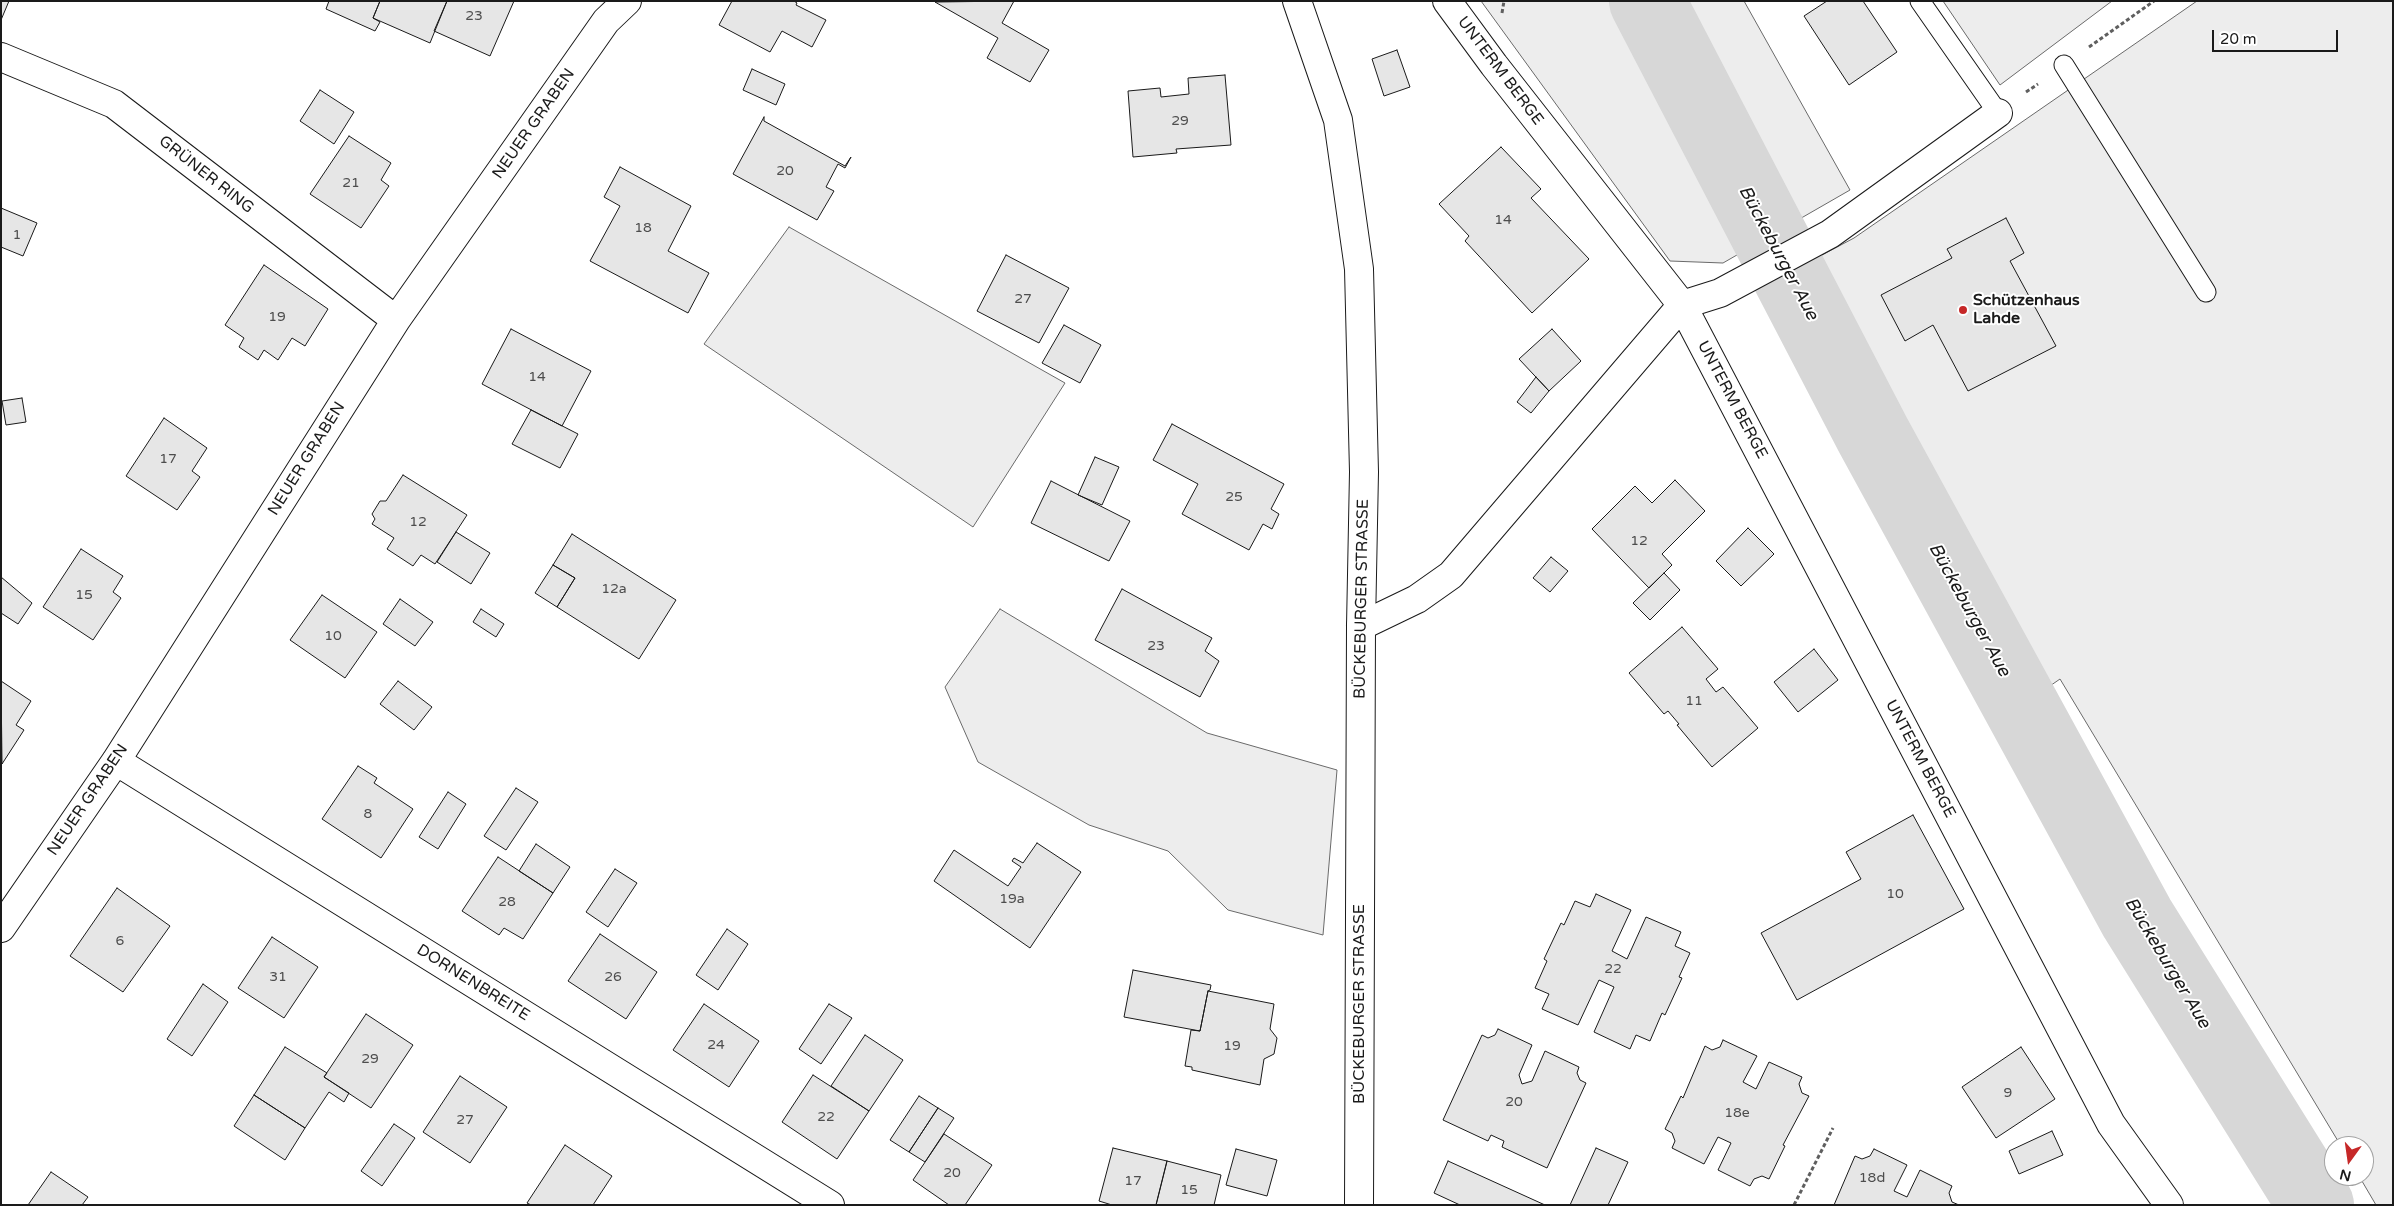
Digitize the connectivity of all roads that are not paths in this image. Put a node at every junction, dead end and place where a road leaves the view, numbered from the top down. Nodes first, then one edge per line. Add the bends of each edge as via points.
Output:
1 (627, 1) edge
2 (1297, 1) edge
3 (1447, 1) edge
4 (1920, 1) edge
5 (1, 57) edge
6 (2064, 65) dead end
7 (1998, 113) joint
8 (2206, 292) dead end
9 (1682, 305) junction
10 (396, 320) junction
11 (1361, 626) junction
12 (116, 761) junction
13 (1, 928) edge
14 (830, 1205) edge
15 (1359, 1205) edge
16 (2169, 1205) edge

1 - 10 street, NEUER GRABEN via 606,22
2 - 11 street, BÜCKEBURGER STRASSE via 1338,120 1359,269 1364,472
3 - 9 street, UNTERM BERGE
4 - 7 lane
5 - 10 street, GRÜNER RING via 114,104
6 - 8 lane
7 - 9 street via 1830,234 1720,293
9 - 11 street via 1451,575 1417,599
9 - 16 street, UNTERM BERGE via 2111,1124
10 - 12 street, NEUER GRABEN
11 - 15 street, BÜCKEBURGER STRASSE
12 - 13 street, NEUER GRABEN
12 - 14 street, DORNENBREITE

